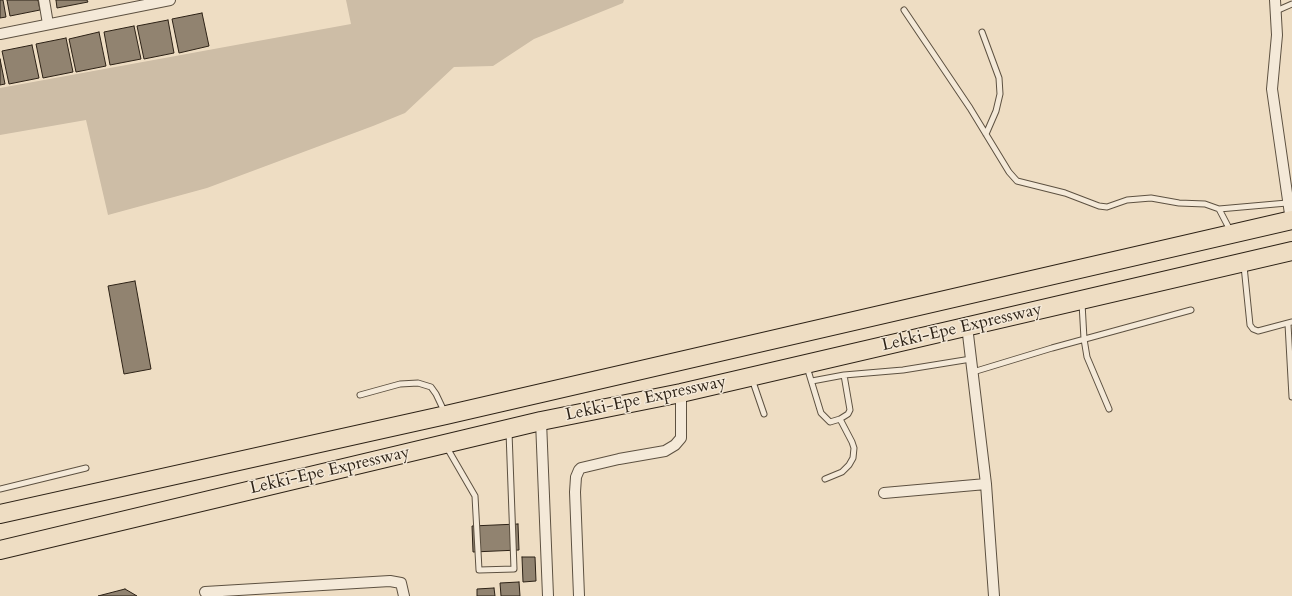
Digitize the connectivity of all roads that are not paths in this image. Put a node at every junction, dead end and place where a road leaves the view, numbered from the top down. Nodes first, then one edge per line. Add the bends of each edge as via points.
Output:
1 (44, 0) edge
2 (170, 0) edge
3 (1275, 0) edge
4 (1292, 4) edge
5 (904, 10) dead end
6 (1276, 11) junction
7 (48, 24) junction
8 (982, 32) dead end
9 (0, 34) edge
10 (986, 134) junction
11 (1219, 210) junction
12 (1290, 215) edge
13 (1232, 235) junction
14 (1292, 251) edge
15 (1244, 262) junction
16 (1082, 300) junction
17 (1191, 310) dead end
18 (1290, 323) edge
19 (967, 326) junction
20 (1084, 339) junction
21 (972, 360) junction
22 (806, 364) junction
23 (973, 372) junction
24 (844, 375) junction
25 (751, 376) junction
26 (812, 381) junction
27 (681, 393) junction
28 (360, 395) dead end
29 (1292, 397) edge
30 (1110, 409) dead end
31 (764, 414) dead end
32 (446, 415) junction
33 (840, 419) junction
34 (541, 421) junction
35 (509, 428) junction
36 (445, 444) junction
37 (86, 468) dead end
38 (825, 479) dead end
39 (986, 484) junction
40 (0, 489) edge
41 (884, 493) dead end
42 (0, 514) edge
43 (0, 550) edge
44 (205, 592) dead end
45 (404, 596) edge
46 (548, 596) edge
47 (579, 596) edge
48 (994, 596) edge

1 - 7 street
2 - 7 street
3 - 6 street
4 - 6 lane
5 - 10 lane
6 - 12 street via 1277,35 1272,89
7 - 9 street
8 - 10 lane via 999,78 1000,94
10 - 11 lane via 1009,172 1023,184 1064,193 1099,206 1107,207 1127,200 1151,198 1205,204
11 - 12 lane
11 - 13 lane
12 - 13 highway, Lekki-Epe Expressway
13 - 32 highway, Lekki-Epe Expressway
14 - 15 highway, Lekki-Epe Expressway
15 - 16 highway, Lekki-Epe Expressway
15 - 18 lane via 1250,325 1253,329 1258,331
16 - 19 highway, Lekki-Epe Expressway
16 - 20 lane
17 - 20 lane
18 - 29 lane
19 - 21 street
19 - 22 highway, Lekki-Epe Expressway
20 - 23 lane
20 - 30 lane via 1089,364
21 - 23 street
21 - 24 lane
22 - 25 highway, Lekki-Epe Expressway
22 - 26 lane
23 - 39 street
24 - 26 lane
24 - 33 lane via 850,410
25 - 27 highway, Lekki-Epe Expressway
25 - 31 lane
26 - 33 lane via 821,414 830,422
27 - 34 highway, Lekki-Epe Expressway
27 - 47 street via 680,438 675,445 665,451 581,468 576,476
28 - 32 lane via 400,384 418,383 431,387
32 - 42 highway, Lekki-Epe Expressway
33 - 38 lane via 852,442 853,458 842,472
34 - 35 highway, Lekki-Epe Expressway
34 - 46 street
35 - 36 highway, Lekki-Epe Expressway
35 - 36 lane via 514,569 479,570 475,496
36 - 43 highway, Lekki-Epe Expressway
37 - 40 lane
39 - 41 street
39 - 48 street
44 - 45 street via 390,581 401,583

